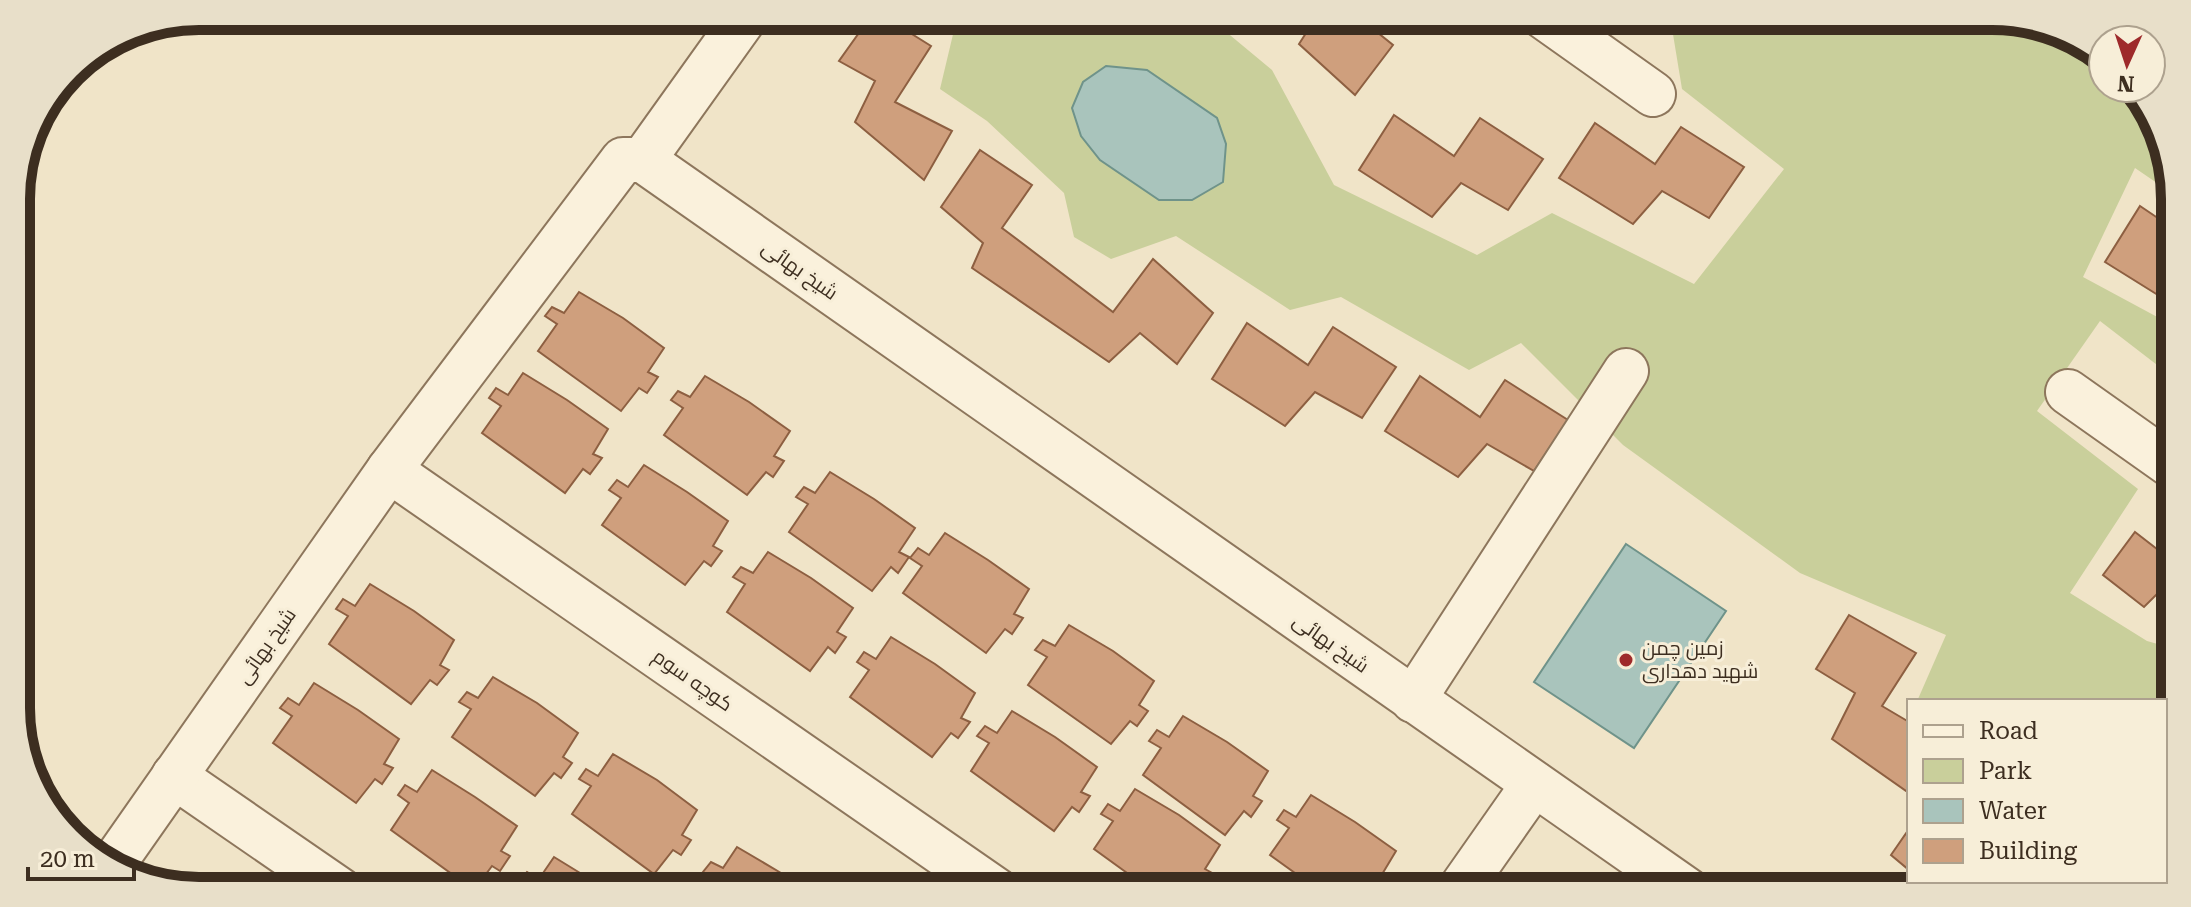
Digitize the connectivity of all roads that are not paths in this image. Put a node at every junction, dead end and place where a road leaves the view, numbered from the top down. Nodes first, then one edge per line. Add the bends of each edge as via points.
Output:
1 (736, 30) edge
2 (1563, 30) edge
3 (1653, 94) dead end
4 (643, 160) junction
5 (1626, 371) dead end
6 (2068, 392) dead end
7 (2161, 458) edge
8 (389, 470) junction
9 (1413, 700) junction
10 (174, 776) junction
11 (1534, 784) junction
12 (119, 856) edge
13 (321, 877) edge
14 (977, 877) edge
15 (1469, 877) edge
16 (1668, 877) edge

1 - 4 street
2 - 3 street
4 - 8 street, شیخ بهائی via 623,160
4 - 9 street, شیخ بهائی
5 - 9 street
6 - 7 street
8 - 10 street, شیخ بهائی
8 - 14 street, کوچه سوم
9 - 11 street, شیخ بهائی
10 - 12 street, شیخ بهائی
10 - 13 street
11 - 15 street
11 - 16 street, شیخ بهائی

